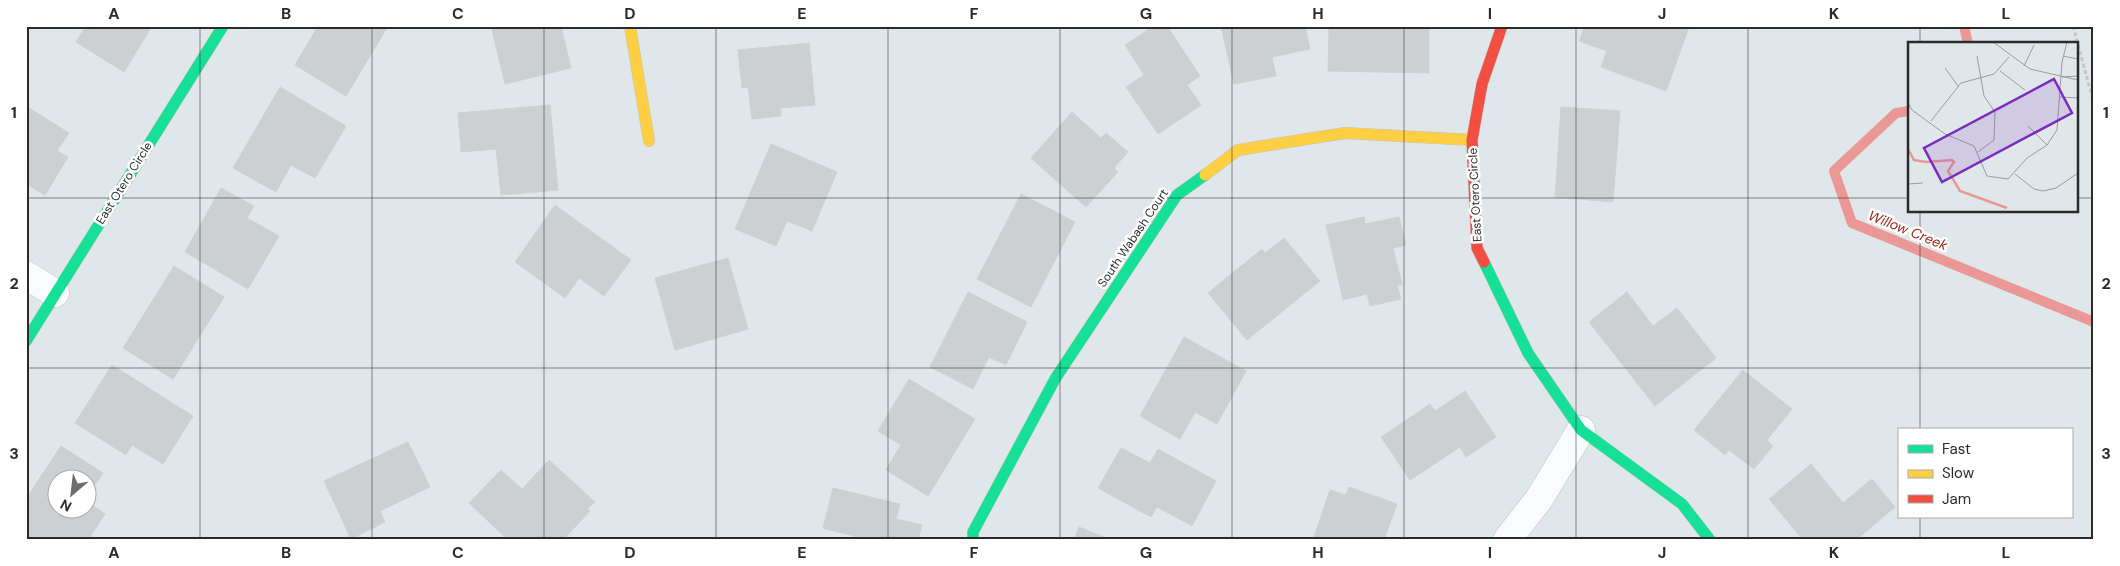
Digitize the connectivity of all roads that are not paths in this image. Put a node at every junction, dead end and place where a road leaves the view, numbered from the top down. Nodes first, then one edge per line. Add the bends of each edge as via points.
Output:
1 (223, 26) edge
2 (630, 26) edge
3 (1502, 26) edge
4 (1472, 140) junction
5 (649, 141) dead end
6 (26, 275) edge
7 (55, 293) junction
8 (26, 341) edge
9 (1581, 430) junction
10 (973, 540) edge
11 (1507, 540) edge
12 (1710, 540) edge

1 - 7 street, East Otero Circle
2 - 5 street
3 - 4 street, East Otero Circle via 1482,84
4 - 9 street, East Otero Circle via 1477,248 1528,353
4 - 10 street, South Wabash Court via 1345,133 1238,150 1177,195 1055,379 973,532
6 - 7 street
7 - 8 street, East Otero Circle
9 - 11 street via 1539,499
9 - 12 street, East Otero Circle via 1682,504

